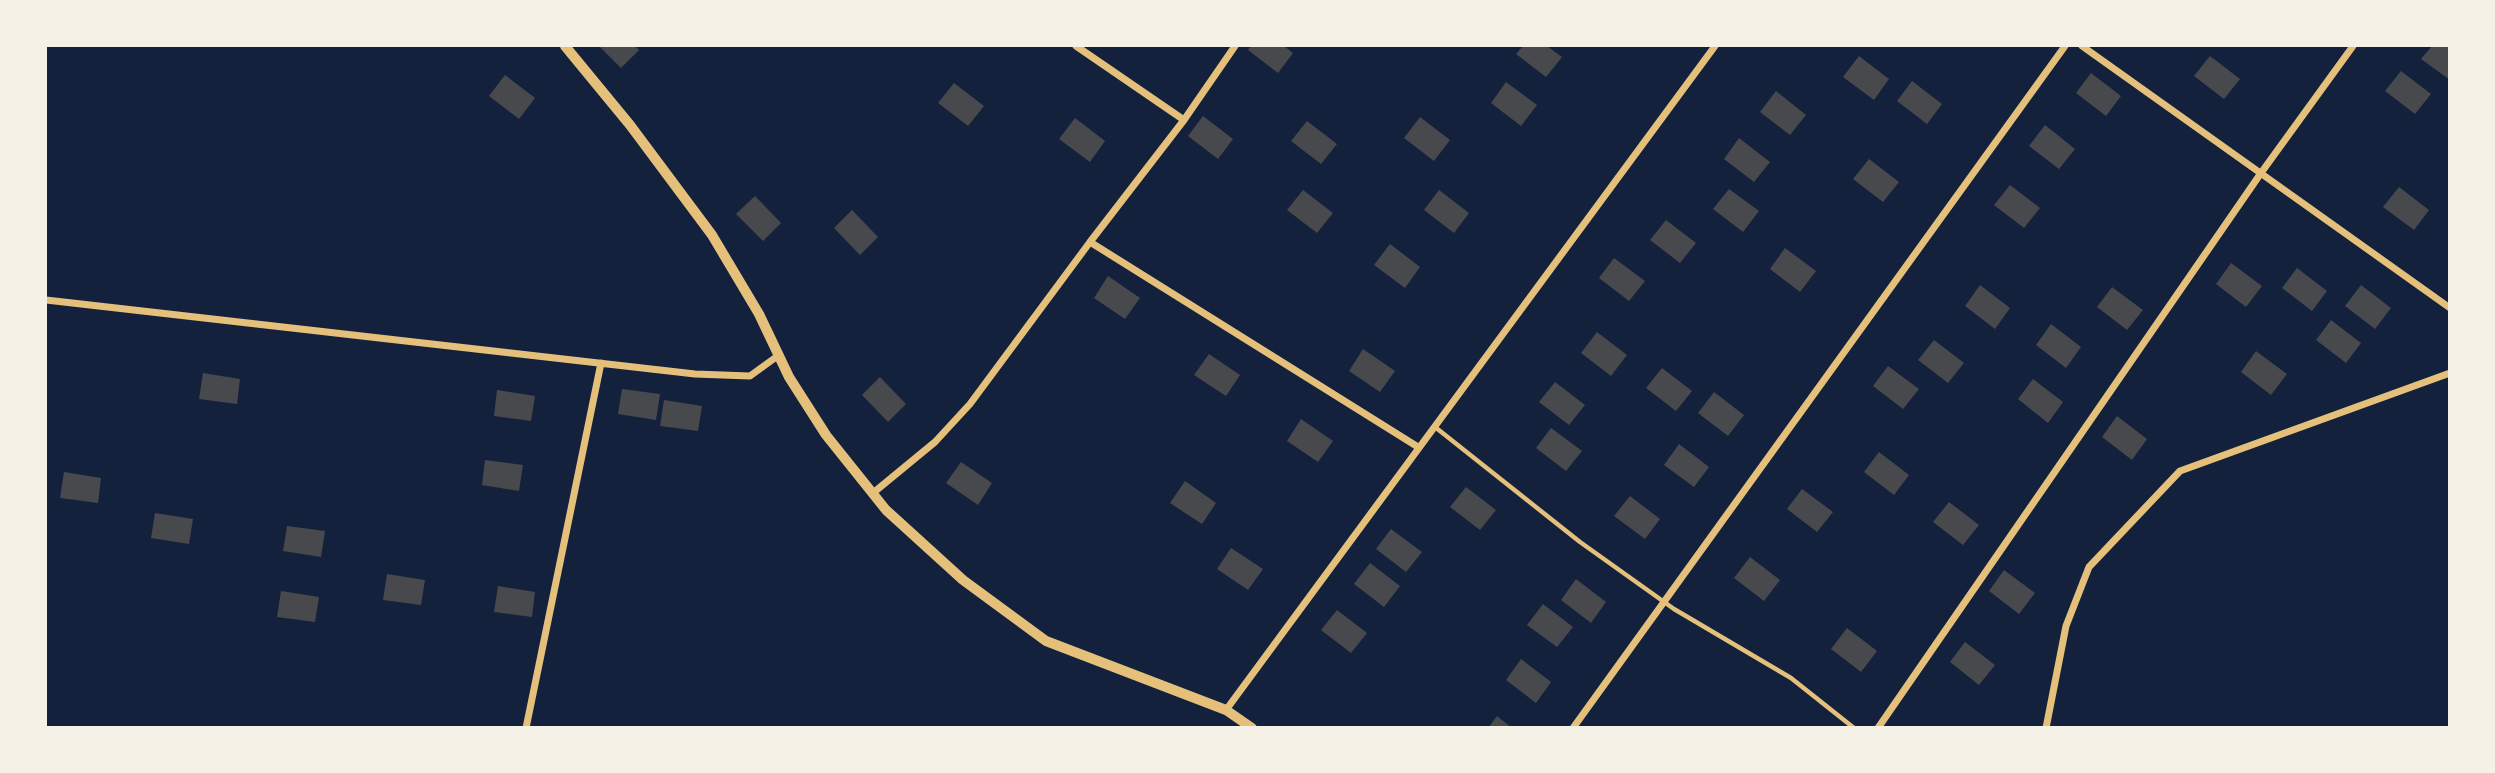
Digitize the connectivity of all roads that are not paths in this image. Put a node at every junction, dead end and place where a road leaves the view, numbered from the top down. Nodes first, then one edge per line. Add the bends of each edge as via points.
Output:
1 (565, 46) edge
2 (1076, 46) edge
3 (1235, 46) edge
4 (1714, 46) edge
5 (2065, 46) edge
6 (2082, 46) edge
7 (2353, 46) edge
8 (1184, 120) junction
9 (2261, 173) junction
10 (1090, 242) junction
11 (46, 300) edge
12 (2449, 309) edge
13 (779, 355) junction
14 (601, 363) junction
15 (2449, 373) edge
16 (1434, 426) junction
17 (1418, 447) junction
18 (873, 493) junction
19 (1664, 603) junction
20 (1226, 710) junction
21 (526, 727) edge
22 (1252, 727) edge
23 (1573, 727) edge
24 (1854, 727) edge
25 (1878, 727) edge
26 (2046, 727) edge

1 - 13 street via 712,235
2 - 8 street
3 - 8 street
4 - 16 street
5 - 19 street
6 - 9 street
7 - 9 street
8 - 10 street
9 - 12 street
9 - 25 street
10 - 17 street
10 - 18 street via 970,404 935,442
11 - 14 street
13 - 14 street via 750,376
13 - 18 street via 827,435
14 - 21 street
15 - 26 street via 2180,471 2089,568 2066,626
16 - 17 street
16 - 19 lane
17 - 20 street
18 - 20 street via 963,580 1046,641
19 - 23 street
19 - 24 lane via 1791,678
20 - 22 street

